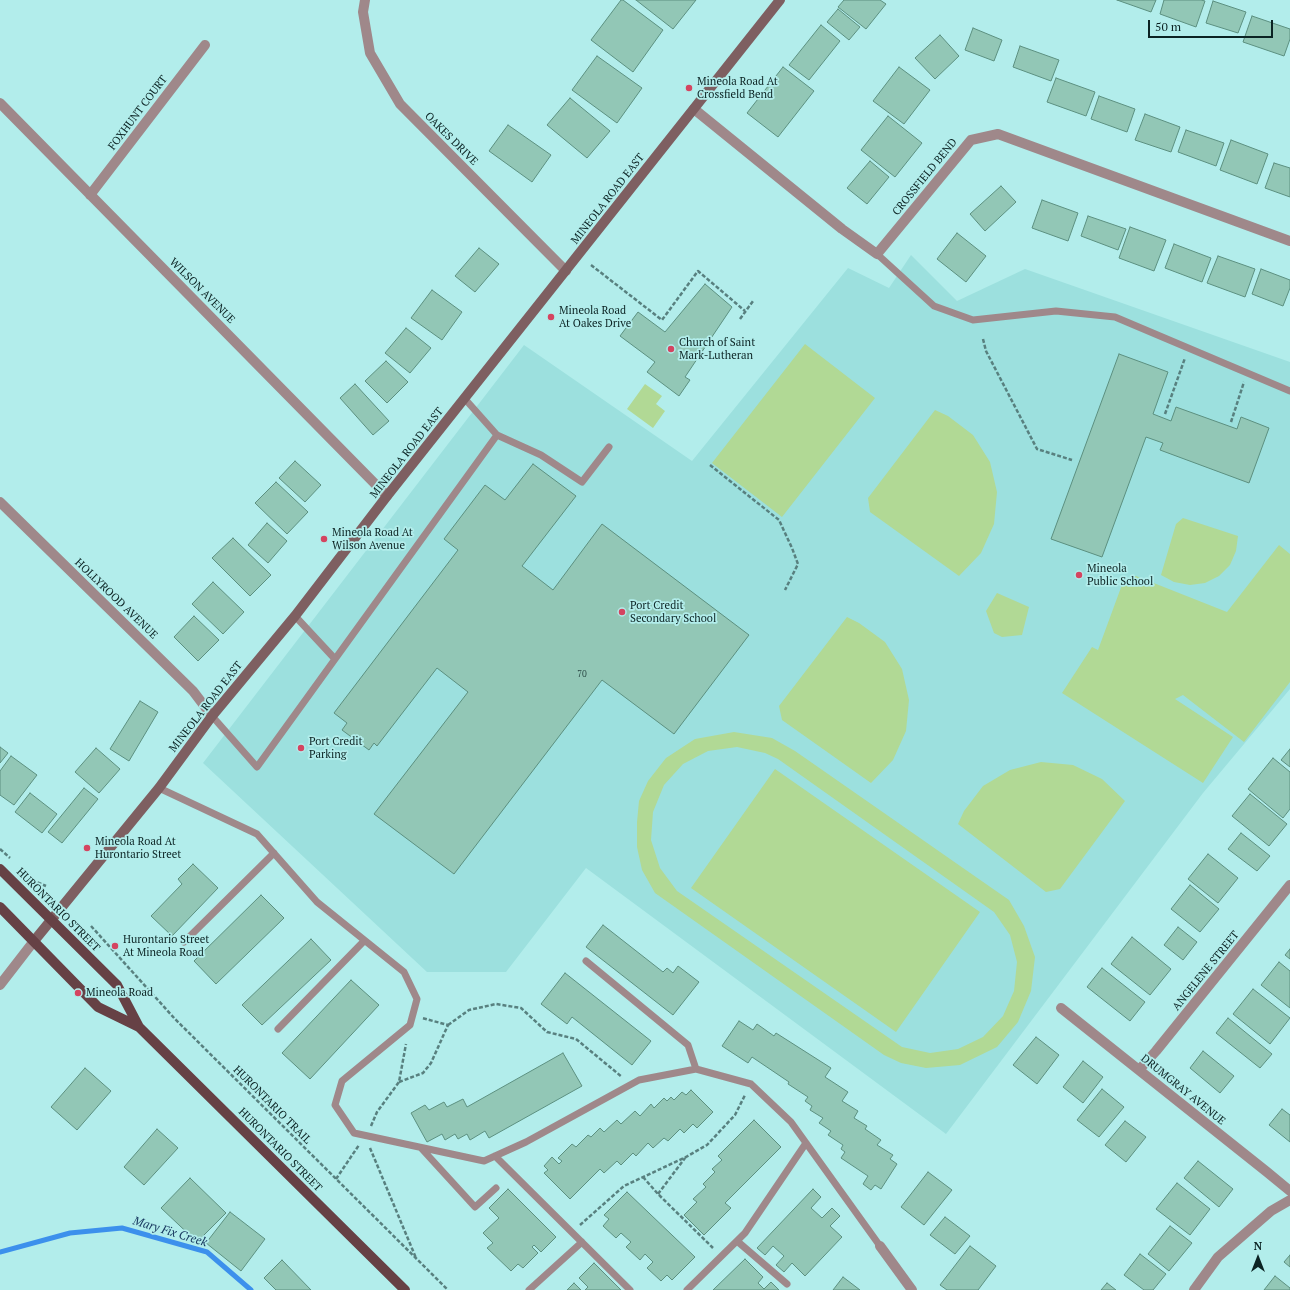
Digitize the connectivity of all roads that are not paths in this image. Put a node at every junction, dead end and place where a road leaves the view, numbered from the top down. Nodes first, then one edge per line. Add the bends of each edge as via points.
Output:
1 (365, 0) edge
2 (780, 0) edge
3 (205, 45) dead end
4 (0, 103) edge
5 (694, 109) junction
6 (90, 195) junction
7 (1290, 241) edge
8 (877, 254) junction
9 (566, 271) junction
10 (1290, 391) edge
11 (465, 399) junction
12 (497, 435) junction
13 (609, 447) dead end
14 (387, 496) junction
15 (0, 502) edge
16 (295, 616) junction
17 (335, 659) junction
18 (212, 716) junction
19 (159, 788) junction
20 (274, 853) junction
21 (0, 869) edge
22 (1290, 885) edge
23 (0, 907) edge
24 (52, 920) junction
25 (34, 941) junction
26 (364, 941) junction
27 (184, 942) dead end
28 (586, 961) dead end
29 (0, 985) edge
30 (1061, 1008) dead end
31 (139, 1027) junction
32 (278, 1029) dead end
33 (696, 1069) junction
34 (1139, 1070) junction
35 (806, 1143) junction
36 (422, 1148) junction
37 (496, 1156) junction
38 (496, 1188) dead end
39 (1290, 1192) edge
40 (1290, 1200) edge
41 (737, 1241) junction
42 (582, 1242) junction
43 (880, 1246) joint
44 (787, 1284) dead end
45 (405, 1290) edge
46 (529, 1290) edge
47 (630, 1290) edge
48 (687, 1290) edge
49 (912, 1290) edge
50 (1194, 1290) edge

1 - 9 street, OAKES DRIVE via 363,12 370,54 400,104
2 - 5 street, MINEOLA ROAD EAST
3 - 6 street, FOXHUNT COURT
4 - 6 street, WILSON AVENUE
5 - 8 street via 842,229
5 - 9 street, MINEOLA ROAD EAST
6 - 14 street, WILSON AVENUE
7 - 8 street, CROSSFIELD BEND via 998,134 971,140
8 - 10 lane via 934,306 973,320 1056,311 1115,318
9 - 11 street, MINEOLA ROAD EAST
11 - 12 lane
11 - 14 street, MINEOLA ROAD EAST
12 - 13 lane via 541,455 582,482
12 - 17 lane
14 - 16 street, MINEOLA ROAD EAST
15 - 18 street, HOLLYROOD AVENUE via 193,692
16 - 17 lane
16 - 18 street, MINEOLA ROAD EAST
17 - 18 lane via 257,767
18 - 19 street, MINEOLA ROAD EAST
19 - 20 lane via 257,834
19 - 24 street, MINEOLA ROAD EAST
20 - 26 lane via 317,902
20 - 27 lane
21 - 24 main road, HURONTARIO STREET
22 - 34 street, ANGELENE STREET
23 - 25 main road, HURONTARIO STREET
24 - 25 street
24 - 31 main road, HURONTARIO STREET via 117,985
25 - 29 street
25 - 31 main road, HURONTARIO STREET via 98,1007
26 - 32 lane
26 - 36 lane via 404,972 416,999 410,1026 342,1081 335,1105 354,1134
28 - 33 lane via 688,1046
30 - 34 street, DRUMGRAY AVENUE
31 - 45 main road, HURONTARIO STREET
33 - 35 lane via 751,1084 791,1122
33 - 37 lane via 639,1080
34 - 39 street, DRUMGRAY AVENUE
35 - 41 lane
35 - 43 lane
36 - 37 lane via 484,1161
36 - 38 lane via 476,1207
37 - 42 lane
40 - 50 street via 1271,1211 1218,1257
41 - 44 lane
41 - 48 lane
42 - 46 lane
42 - 47 lane
43 - 49 street

